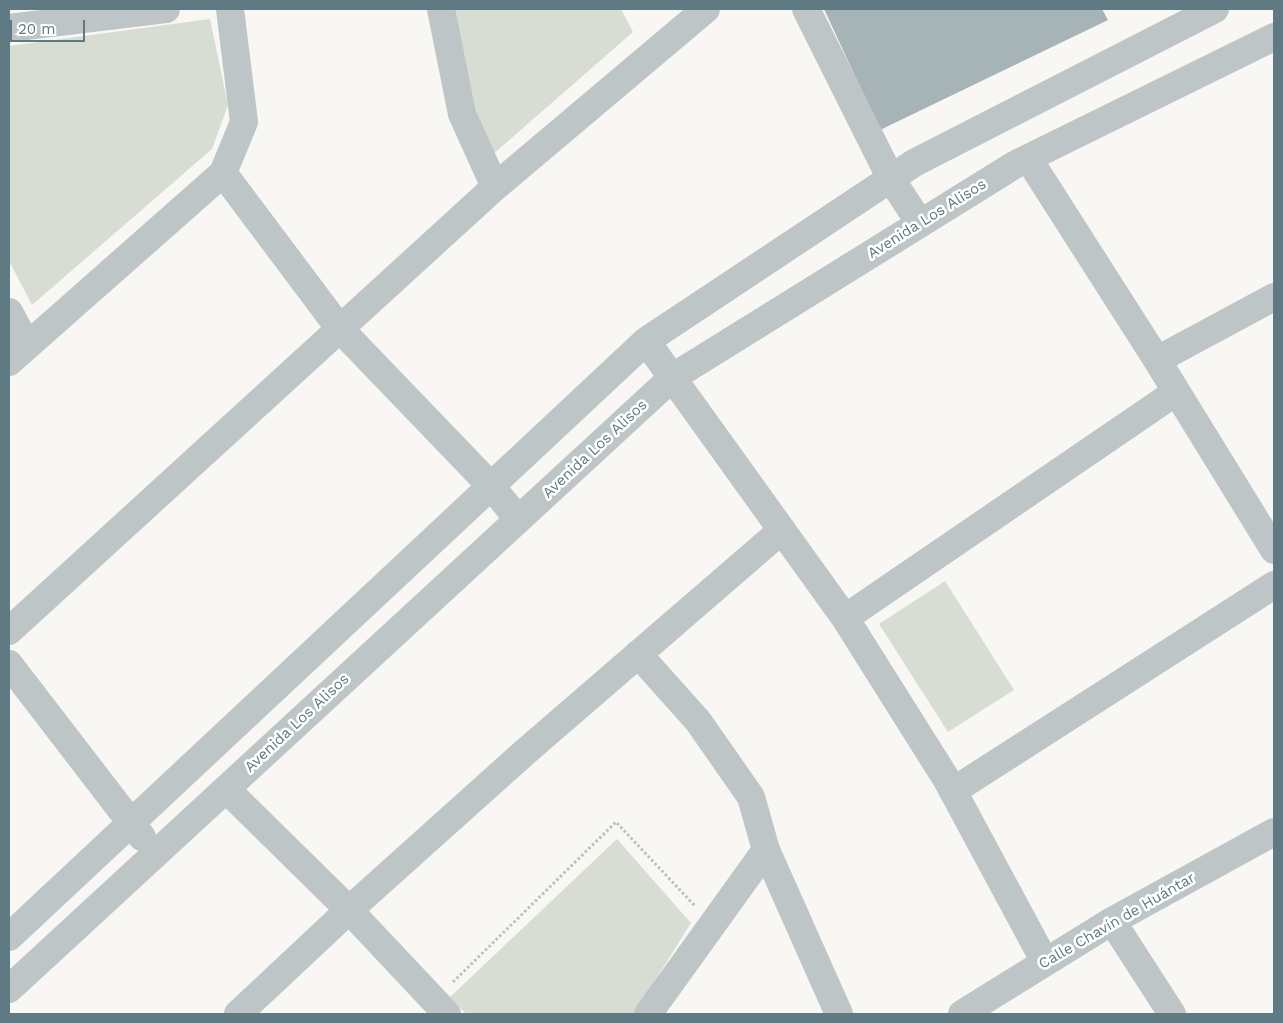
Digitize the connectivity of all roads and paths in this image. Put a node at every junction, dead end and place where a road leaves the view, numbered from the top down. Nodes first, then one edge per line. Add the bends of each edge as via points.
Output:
1 (166, 9) edge
2 (230, 9) edge
3 (441, 9) edge
4 (706, 9) edge
5 (806, 9) edge
6 (1214, 9) edge
7 (9, 28) edge
8 (1274, 38) edge
9 (1028, 158) junction
10 (223, 173) junction
11 (890, 179) junction
12 (494, 187) junction
13 (920, 224) junction
14 (1274, 297) edge
15 (9, 312) edge
16 (340, 329) junction
17 (646, 341) junction
18 (18, 354) edge
19 (1157, 360) junction
20 (673, 377) junction
21 (1176, 392) junction
22 (491, 486) junction
23 (1266, 517) edge
24 (518, 519) junction
25 (782, 530) junction
26 (1274, 550) edge
27 (1274, 585) edge
28 (845, 618) junction
29 (9, 630) edge
30 (638, 654) junction
31 (9, 664) edge
32 (226, 789) junction
33 (952, 791) junction
34 (131, 823) junction
35 (1274, 832) edge
36 (766, 850) junction
37 (155, 854) junction
38 (349, 910) junction
39 (1112, 921) junction
40 (713, 924) junction
41 (9, 938) edge
42 (1045, 962) junction
43 (9, 989) edge
44 (441, 1007) edge
45 (238, 1014) edge
46 (648, 1014) edge
47 (839, 1014) edge
48 (962, 1014) edge
49 (1172, 1014) edge

1 - 7 street
2 - 10 street via 244,122
3 - 12 street via 462,114
4 - 12 street
5 - 11 street
6 - 11 street via 914,163
8 - 9 street, Avenida Los Alisos
9 - 13 street, Avenida Los Alisos
9 - 19 street
10 - 16 street
10 - 18 street
11 - 13 street
11 - 17 street
12 - 16 street
13 - 20 street, Avenida Los Alisos
14 - 19 street
15 - 18 street
16 - 22 street
16 - 29 street
17 - 20 street
17 - 22 street
19 - 21 street
20 - 24 street, Avenida Los Alisos
20 - 25 street
21 - 23 street
21 - 28 street
22 - 24 street
22 - 34 street
23 - 26 street
24 - 32 street, Avenida Los Alisos
25 - 28 street
25 - 30 street
27 - 33 street
28 - 33 street
30 - 36 street via 698,721 751,797
30 - 38 street
31 - 34 street
32 - 37 street, Avenida Los Alisos
32 - 38 street
33 - 42 street
34 - 37 street
34 - 41 street
35 - 39 street, Calle Chavín de Huántar
36 - 40 street
36 - 47 street
37 - 43 street, Avenida Los Alisos
38 - 44 street
38 - 45 street
39 - 42 street, Calle Chavín de Huántar
39 - 49 street
40 - 44 path via 616,822
40 - 46 street
42 - 48 street, Calle Chavín de Huántar

